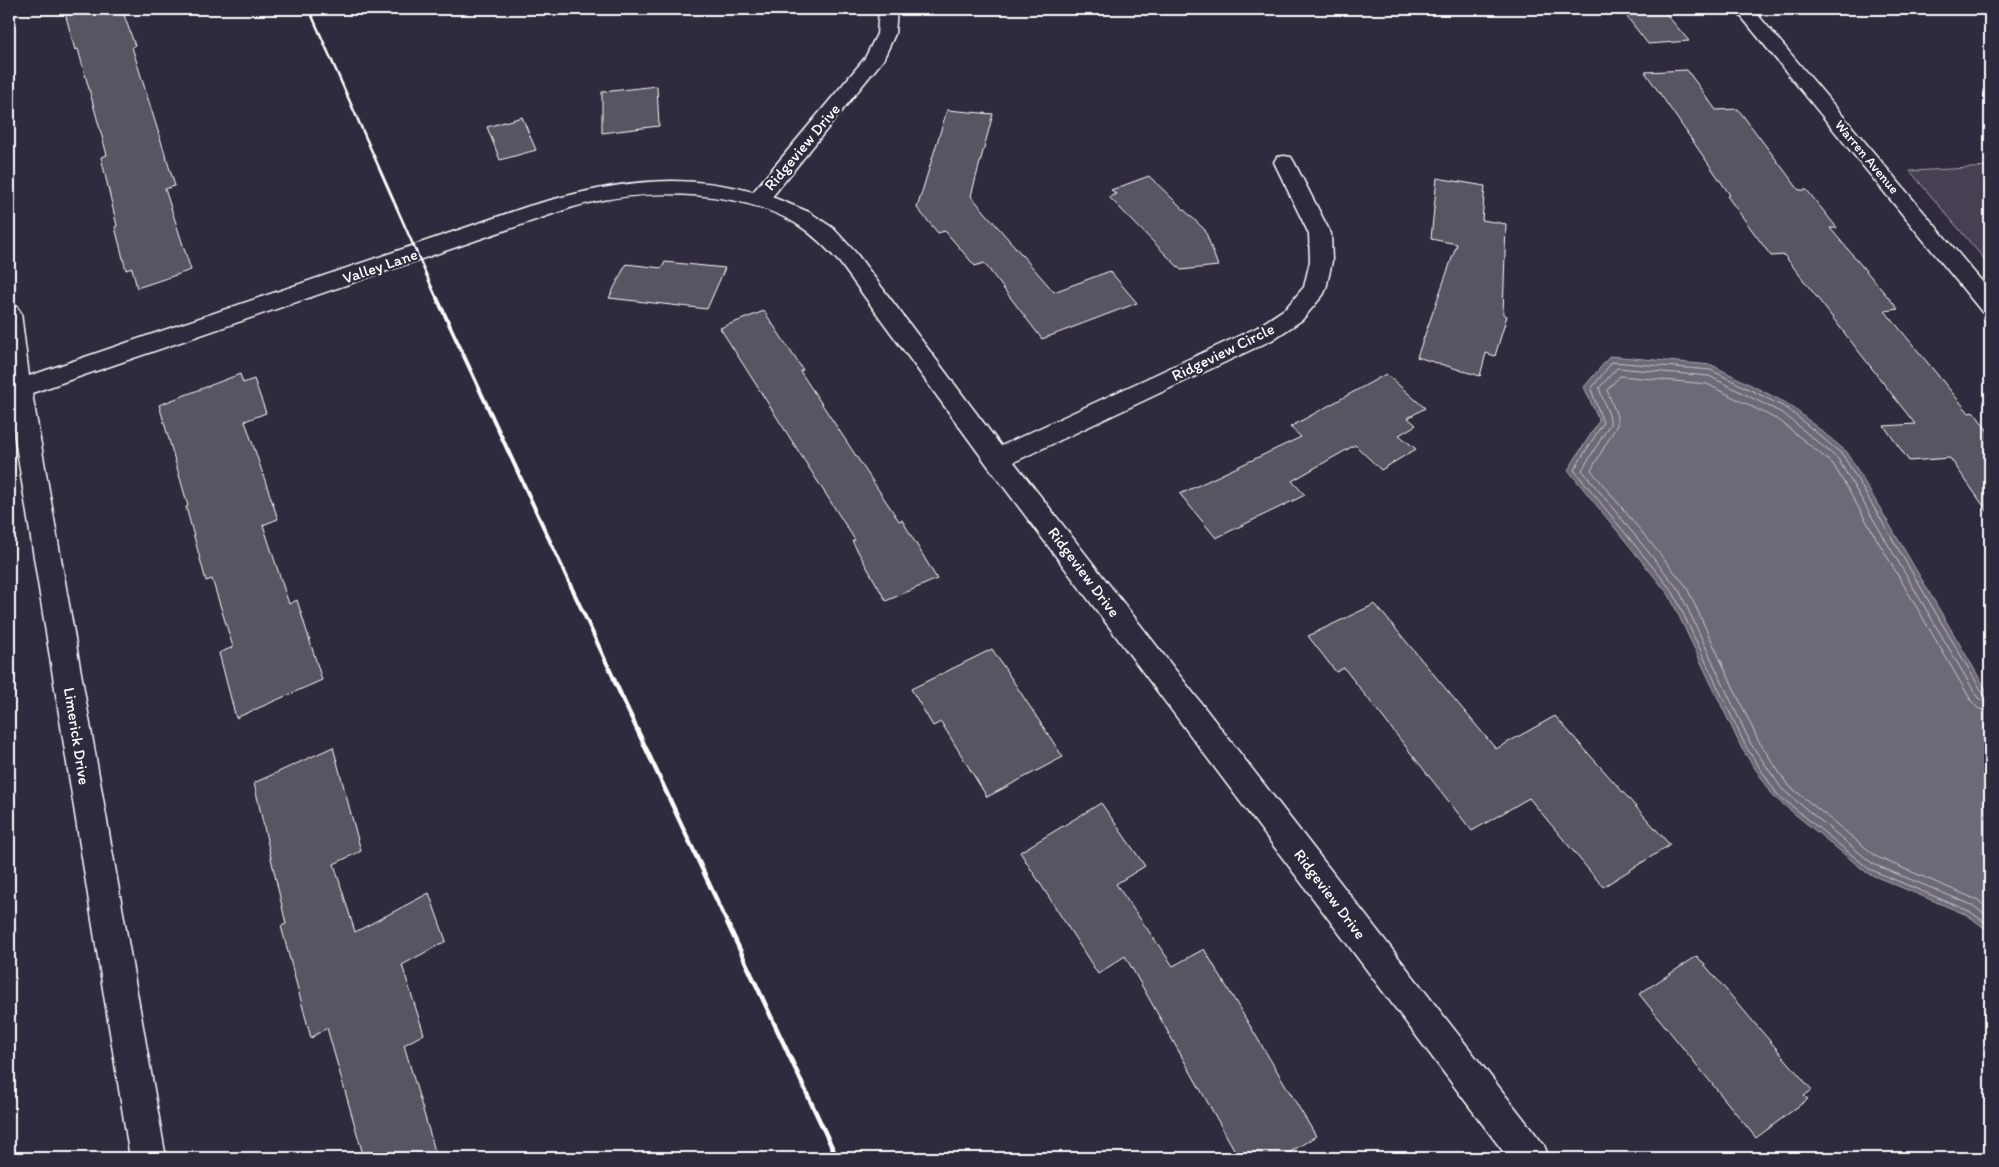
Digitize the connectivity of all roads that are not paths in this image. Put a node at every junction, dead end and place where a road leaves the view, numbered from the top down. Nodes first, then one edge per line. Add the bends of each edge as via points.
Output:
1 (888, 9) edge
2 (1744, 9) edge
3 (1284, 162) dead end
4 (759, 199) junction
5 (1990, 306) edge
6 (9, 313) edge
7 (14, 390) edge
8 (997, 459) junction
9 (148, 1158) edge
10 (1531, 1158) edge

1 - 4 street, Ridgeview Drive via 886,34 874,60
2 - 5 street, Warren Avenue
3 - 8 street, Ridgeview Circle via 1320,234 1321,261 1315,289 1294,314 1264,334
4 - 7 street, Valley Lane via 696,189 644,189 589,196
4 - 8 street, Ridgeview Drive via 795,214 826,233
6 - 7 street, Limerick Drive
7 - 9 street, Limerick Drive
8 - 10 street, Ridgeview Drive

